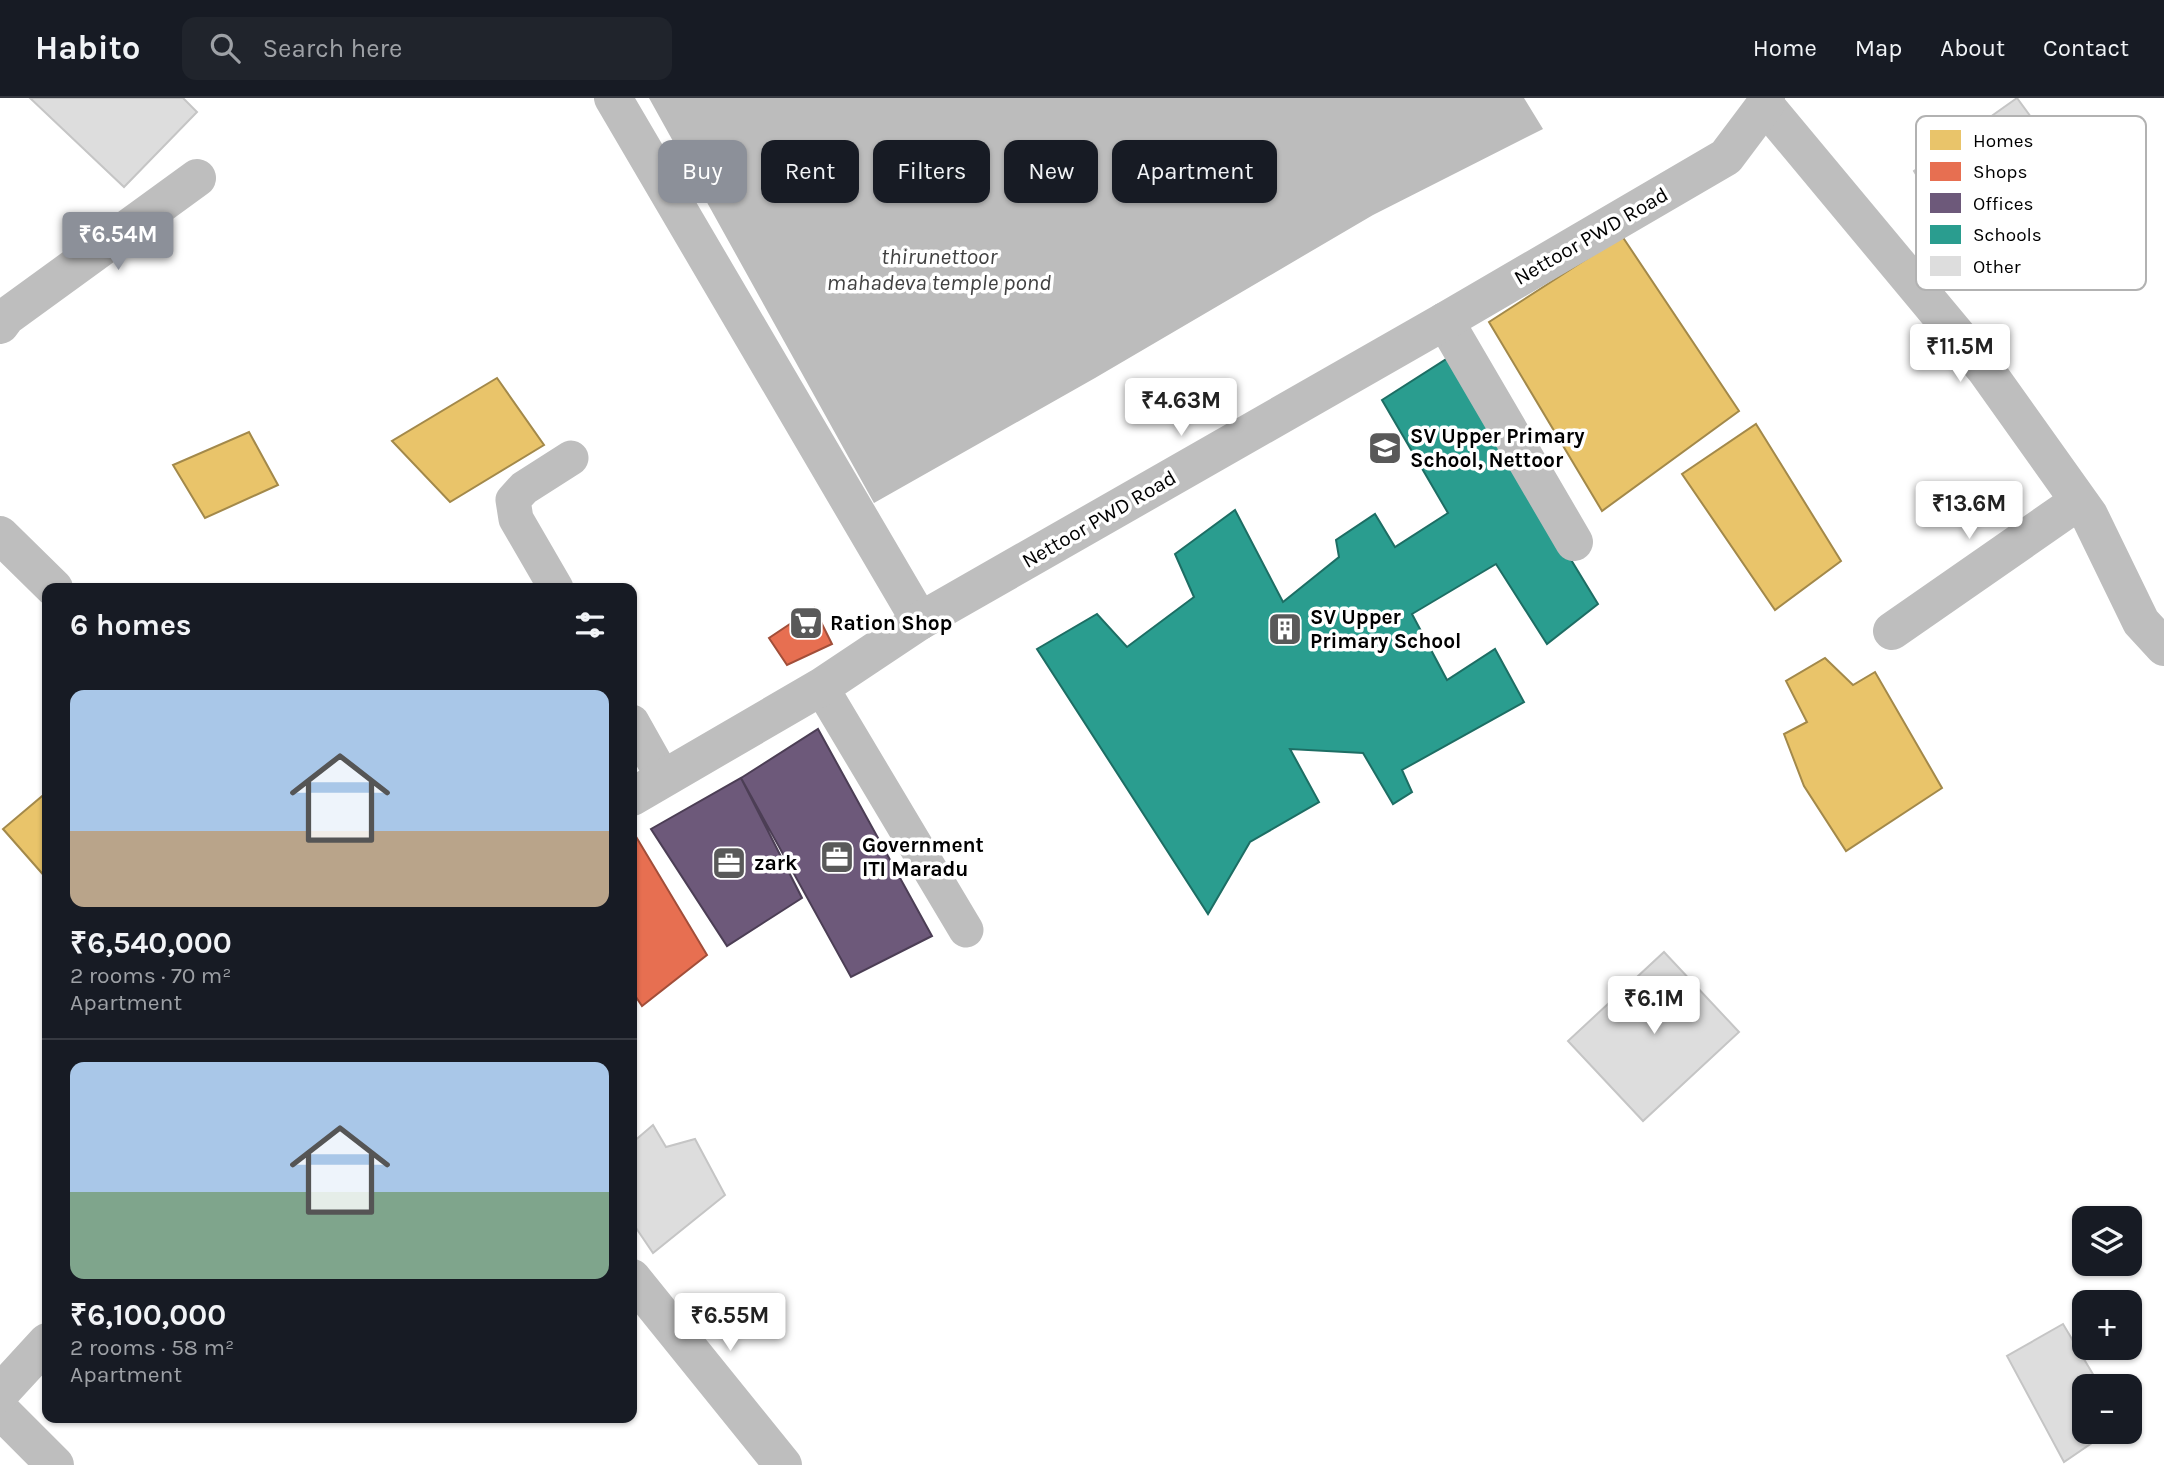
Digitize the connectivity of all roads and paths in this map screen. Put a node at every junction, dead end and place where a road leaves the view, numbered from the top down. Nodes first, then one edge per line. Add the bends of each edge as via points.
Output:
1 (613, 98) edge
2 (1766, 102) edge
3 (197, 178) dead end
4 (1916, 285) edge
5 (1920, 290) edge
6 (1445, 321) junction
7 (0, 326) edge
8 (571, 458) dead end
9 (2079, 500) junction
10 (0, 535) edge
11 (1574, 542) dead end
12 (49, 583) edge
13 (553, 583) edge
14 (920, 621) junction
15 (1892, 631) dead end
16 (2164, 648) edge
17 (821, 687) junction
18 (637, 743) edge
19 (648, 788) edge
20 (966, 930) dead end
21 (637, 1284) edge
22 (42, 1347) edge
23 (0, 1393) edge
24 (0, 1410) edge
25 (55, 1465) edge
26 (783, 1465) edge

1 - 14 street
2 - 4 street
2 - 6 street, Nettoor PWD Road via 1726,157
3 - 7 street via 6,317
5 - 9 street via 1985,369
6 - 11 street
6 - 14 street, Nettoor PWD Road
8 - 13 lane via 513,500 516,519
9 - 15 street
9 - 16 street via 2141,622
10 - 12 street
14 - 17 street, Nettoor PWD Road
17 - 19 street, Nettoor PWD Road
17 - 20 lane
18 - 19 lane
21 - 26 street
22 - 23 street
24 - 25 street

